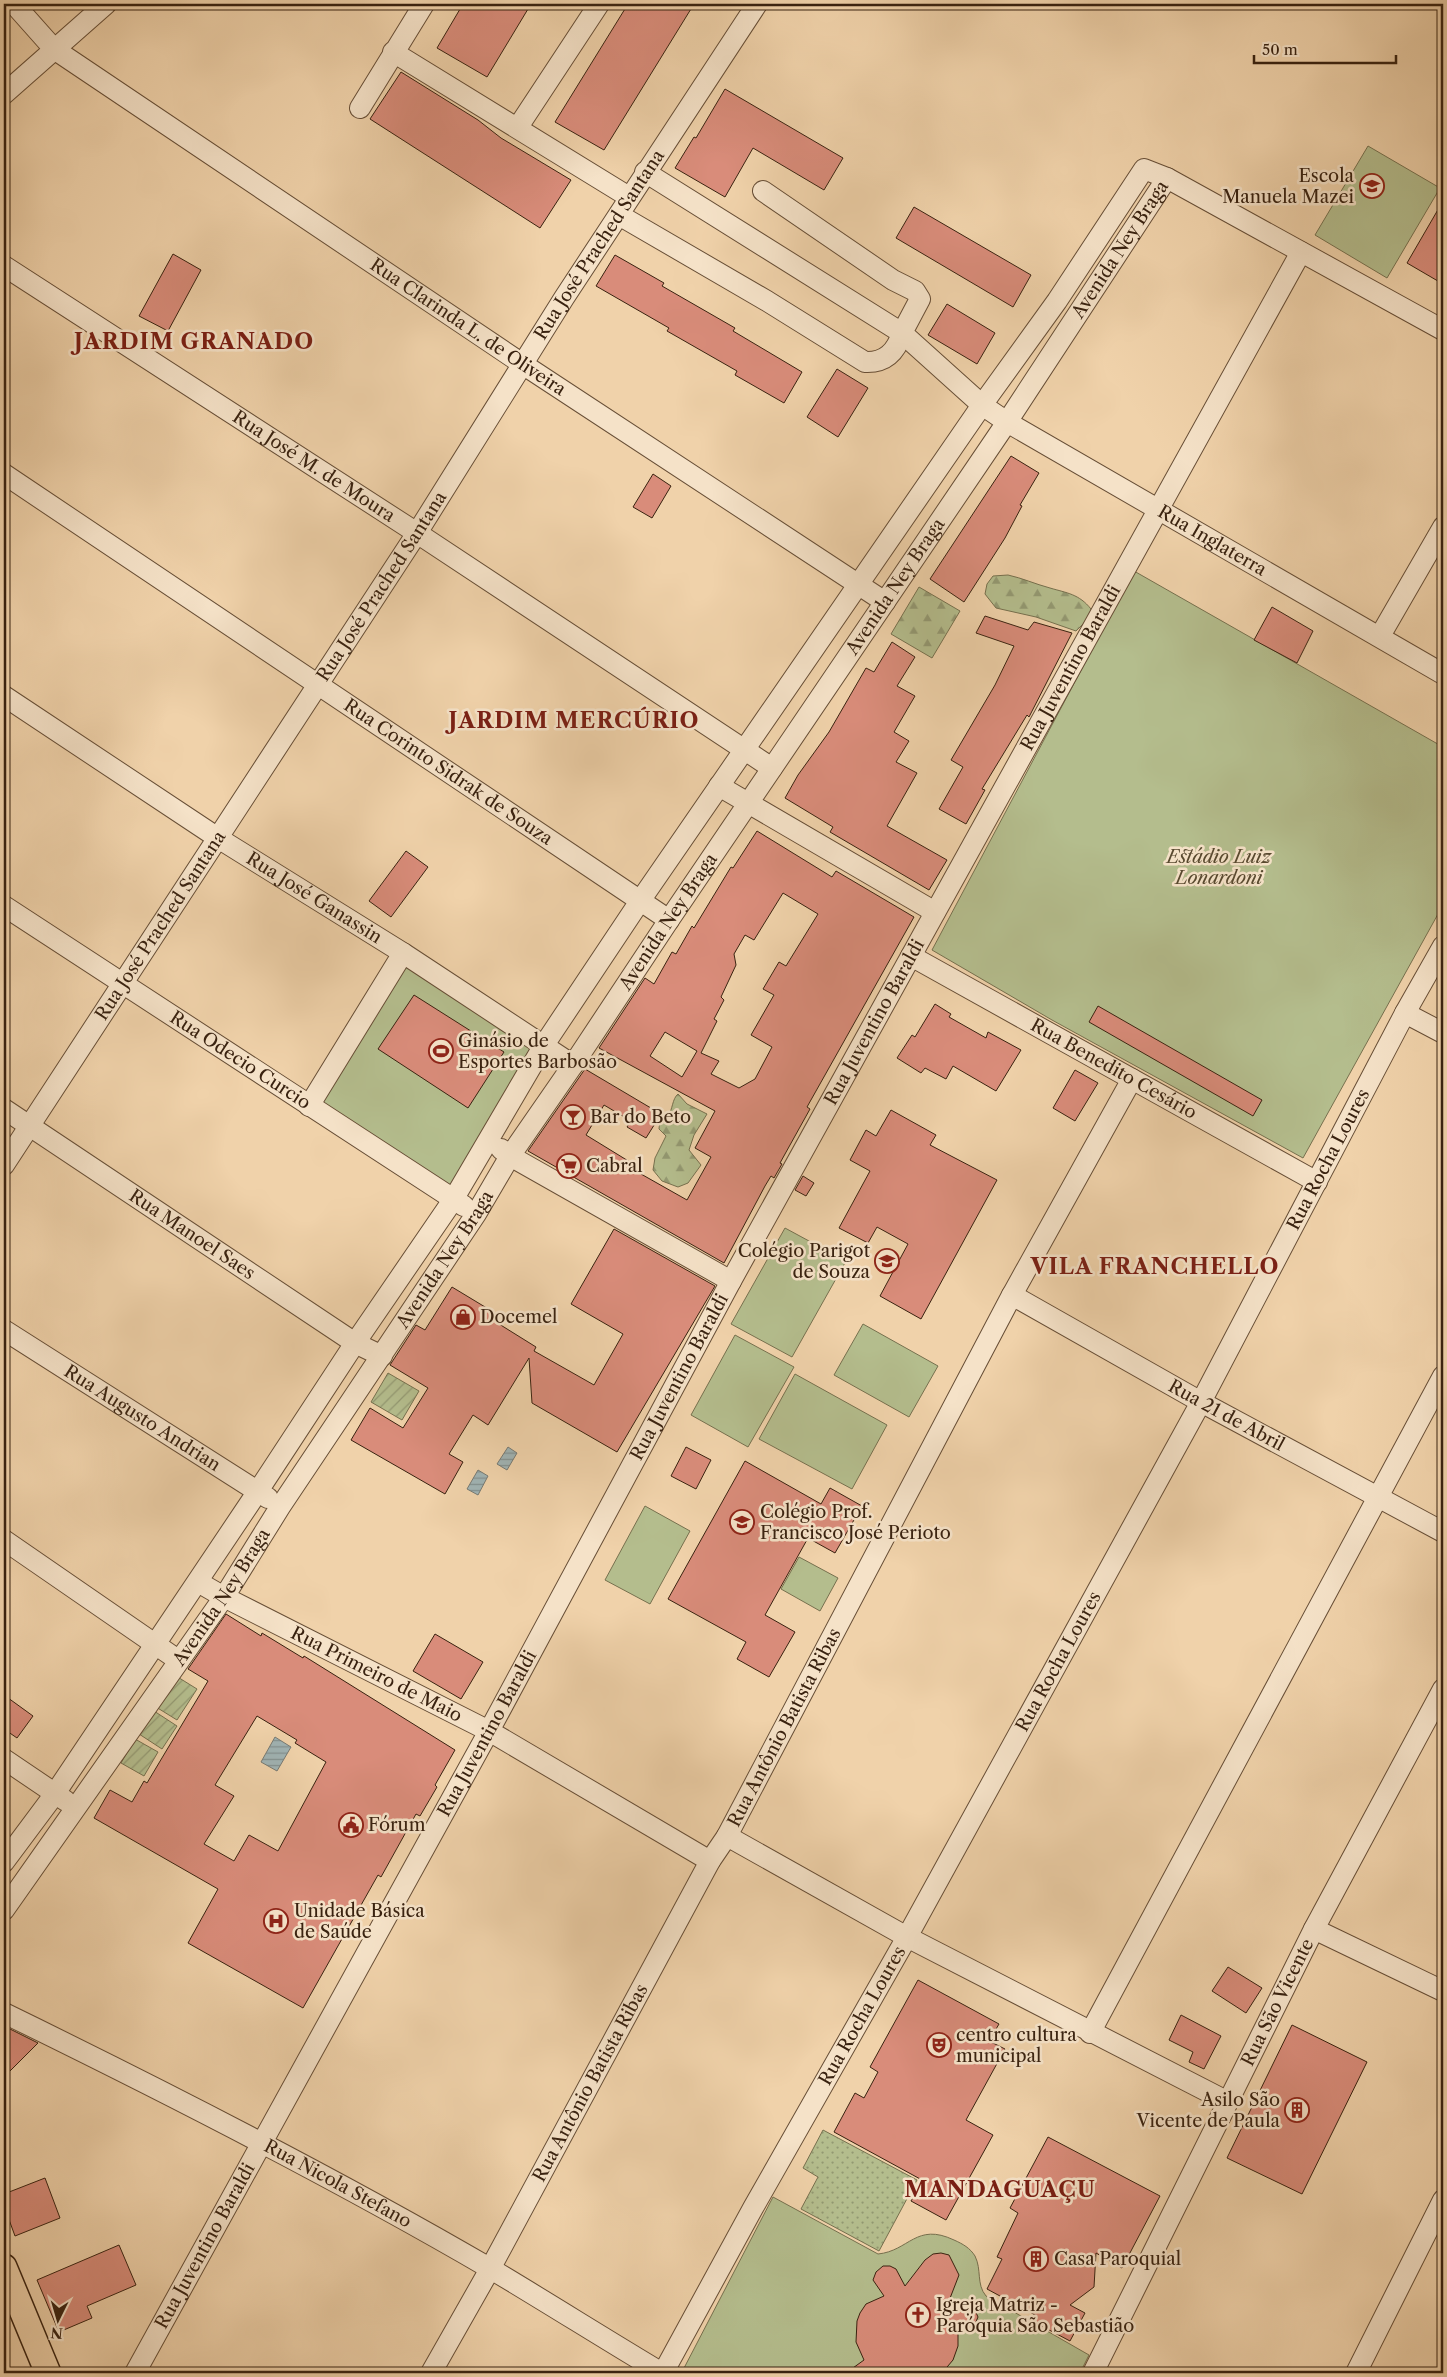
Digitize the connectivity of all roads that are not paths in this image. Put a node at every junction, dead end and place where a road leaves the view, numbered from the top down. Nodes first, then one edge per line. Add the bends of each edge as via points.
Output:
1 (14, 4) edge
2 (106, 4) edge
3 (424, 4) edge
4 (599, 4) edge
5 (757, 4) edge
6 (54, 49) junction
7 (393, 52) junction
8 (4, 94) edge
9 (360, 108) dead end
10 (518, 127) junction
11 (646, 172) junction
12 (1167, 178) junction
13 (763, 191) dead end
14 (629, 198) junction
15 (619, 215) junction
16 (1301, 252) junction
17 (4, 266) edge
18 (1443, 330) edge
19 (902, 333) junction
20 (524, 364) junction
21 (982, 405) junction
22 (1007, 422) junction
23 (4, 474) edge
24 (1159, 509) junction
25 (1443, 527) edge
26 (417, 533) junction
27 (859, 585) junction
28 (885, 602) junction
29 (1380, 636) junction
30 (1443, 674) edge
31 (318, 685) junction
32 (4, 696) edge
33 (745, 750) junction
34 (772, 768) junction
35 (719, 786) junction
36 (749, 803) junction
37 (218, 838) junction
38 (640, 902) junction
39 (4, 906) edge
40 (935, 912) junction
41 (668, 920) junction
42 (1443, 946) edge
43 (403, 954) junction
44 (911, 956) junction
45 (122, 984) junction
46 (1405, 1013) junction
47 (1443, 1033) edge
48 (544, 1045) junction
49 (573, 1066) junction
50 (1132, 1079) junction
51 (309, 1106) junction
52 (4, 1109) edge
53 (30, 1126) junction
54 (489, 1139) junction
55 (510, 1156) junction
56 (4, 1166) edge
57 (1316, 1182) junction
58 (453, 1200) junction
59 (476, 1214) junction
60 (731, 1281) junction
61 (1012, 1295) junction
62 (4, 1330) edge
63 (355, 1342) junction
64 (382, 1356) junction
65 (1443, 1376) edge
66 (1201, 1402) junction
67 (258, 1491) junction
68 (1380, 1498) junction
69 (280, 1507) junction
70 (1443, 1532) edge
71 (4, 1540) edge
72 (198, 1582) junction
73 (224, 1597) junction
74 (153, 1645) junction
75 (178, 1660) junction
76 (1443, 1689) edge
77 (489, 1731) junction
78 (4, 1759) edge
79 (54, 1795) junction
80 (77, 1808) junction
81 (726, 1836) junction
82 (710, 1861) junction
83 (4, 1862) edge
84 (4, 1910) edge
85 (1314, 1929) junction
86 (907, 1938) junction
87 (1443, 1991) edge
88 (4, 2013) edge
89 (1090, 2033) junction
90 (1228, 2102) junction
91 (263, 2144) junction
92 (1443, 2200) edge
93 (4, 2267) edge
94 (490, 2269) junction
95 (48, 2373) edge
96 (135, 2373) edge
97 (431, 2373) edge
98 (662, 2373) edge
99 (1093, 2373) edge
100 (1356, 2373) edge

1 - 6 street, Rua Clarinda L. de Oliveira
2 - 6 street
3 - 7 street
4 - 10 street
5 - 11 street, Rua José Prached Santana
6 - 8 street
6 - 20 street, Rua Clarinda L. de Oliveira
7 - 9 street
7 - 10 street
10 - 14 street
11 - 14 street, Rua José Prached Santana
11 - 19 street, Rua Inglaterra
12 - 16 street
12 - 21 street, Avenida Ney Braga via 1144,168 1057,301
12 - 22 street, Avenida Ney Braga
13 - 19 street via 893,280 915,290 920,299
14 - 15 street, Rua José Prached Santana
15 - 19 street via 865,362 878,362 890,355
15 - 20 street, Rua José Prached Santana
16 - 18 street
16 - 24 street, Rua Juventino Baraldi
17 - 26 street, Rua José M. de Moura
19 - 21 street, Rua Inglaterra
20 - 26 street, Rua José Prached Santana
20 - 27 street, Rua Clarinda L. de Oliveira
21 - 22 street, Rua Inglaterra
21 - 27 street, Avenida Ney Braga
22 - 24 street, Rua Inglaterra
22 - 28 street, Avenida Ney Braga
23 - 31 street, Rua Corinto Sidrak de Souza
24 - 29 street, Rua Inglaterra
24 - 40 street, Rua Juventino Baraldi
25 - 29 street
26 - 31 street, Rua José Prached Santana
26 - 33 street, Rua José M. de Moura
27 - 28 street, Rua Clarinda L. de Oliveira
27 - 33 street, Avenida Ney Braga
28 - 34 street, Avenida Ney Braga
29 - 30 street, Rua Inglaterra
31 - 37 street, Rua José Prached Santana
31 - 38 street, Rua Corinto Sidrak de Souza
32 - 37 street, Rua José Ganassin
33 - 34 street, Rua José M. de Moura
33 - 35 street, Avenida Ney Braga
34 - 36 street, Avenida Ney Braga
35 - 36 street
35 - 38 street, Avenida Ney Braga
36 - 40 street
36 - 41 street, Avenida Ney Braga
37 - 43 street, Rua José Ganassin
37 - 45 street, Rua José Prached Santana
38 - 41 street, Rua Corinto Sidrak de Souza
38 - 48 street, Avenida Ney Braga
39 - 45 street, Rua Odecio Curcio
40 - 44 street, Rua Juventino Baraldi
41 - 49 street, Avenida Ney Braga
42 - 46 street, Rua Rocha Loures
43 - 48 street, Rua José Ganassin
43 - 51 street
44 - 50 street, Rua Benedito Cesário
44 - 60 street, Rua Juventino Baraldi
45 - 51 street, Rua Odecio Curcio
45 - 53 street, Rua José Prached Santana
46 - 47 street
46 - 57 street, Rua Rocha Loures
48 - 49 street, Rua José Ganassin
48 - 54 street, Avenida Ney Braga
49 - 55 street, Avenida Ney Braga
50 - 57 street, Rua Benedito Cesário
50 - 61 street, Rua Antônio Batista Ribas
51 - 58 street, Rua Odecio Curcio
52 - 53 street, Rua Manoel Saes
53 - 56 street, Rua José Prached Santana
53 - 63 street, Rua Manoel Saes
54 - 55 street
54 - 58 street, Avenida Ney Braga
55 - 59 street, Avenida Ney Braga
55 - 60 street
57 - 66 street, Rua Rocha Loures
58 - 59 street, Rua Odecio Curcio
58 - 63 street, Avenida Ney Braga
59 - 64 street, Avenida Ney Braga
60 - 77 street, Rua Juventino Baraldi
61 - 66 street, Rua 21 de Abril
61 - 81 street, Rua Antônio Batista Ribas
62 - 67 street, Rua Augusto Andrian
63 - 64 street, Rua Manoel Saes
63 - 67 street, Avenida Ney Braga
64 - 69 street, Avenida Ney Braga
65 - 68 street
66 - 68 street, Rua 21 de Abril
66 - 86 street, Rua Rocha Loures
67 - 69 street, Rua Augusto Andrian
67 - 72 street, Avenida Ney Braga
68 - 70 street, Rua 21 de Abril
68 - 89 street
69 - 73 street, Avenida Ney Braga
71 - 74 street
72 - 73 street, Rua Primeiro de Maio
72 - 74 street, Avenida Ney Braga
73 - 75 street, Avenida Ney Braga
73 - 77 street, Rua Primeiro de Maio
74 - 75 street
74 - 79 street, Avenida Ney Braga
75 - 80 street, Avenida Ney Braga
76 - 85 street, Rua São Vicente
77 - 82 street, Rua Primeiro de Maio
77 - 91 street, Rua Juventino Baraldi
78 - 79 street
79 - 80 street
79 - 83 street, Avenida Ney Braga
80 - 84 street, Avenida Ney Braga
81 - 82 street, Rua Antônio Batista Ribas
81 - 86 street
82 - 94 street, Rua Antônio Batista Ribas
85 - 87 street
85 - 90 street, Rua São Vicente
86 - 89 street
86 - 98 street, Rua Rocha Loures
88 - 91 street, Rua Nicola Stefano
89 - 90 street
90 - 99 street, Rua São Vicente
91 - 94 street, Rua Nicola Stefano
91 - 96 street, Rua Juventino Baraldi
92 - 100 street
93 - 95 main road
94 - 97 street, Rua Antônio Batista Ribas
94 - 98 street, Rua Nicola Stefano

